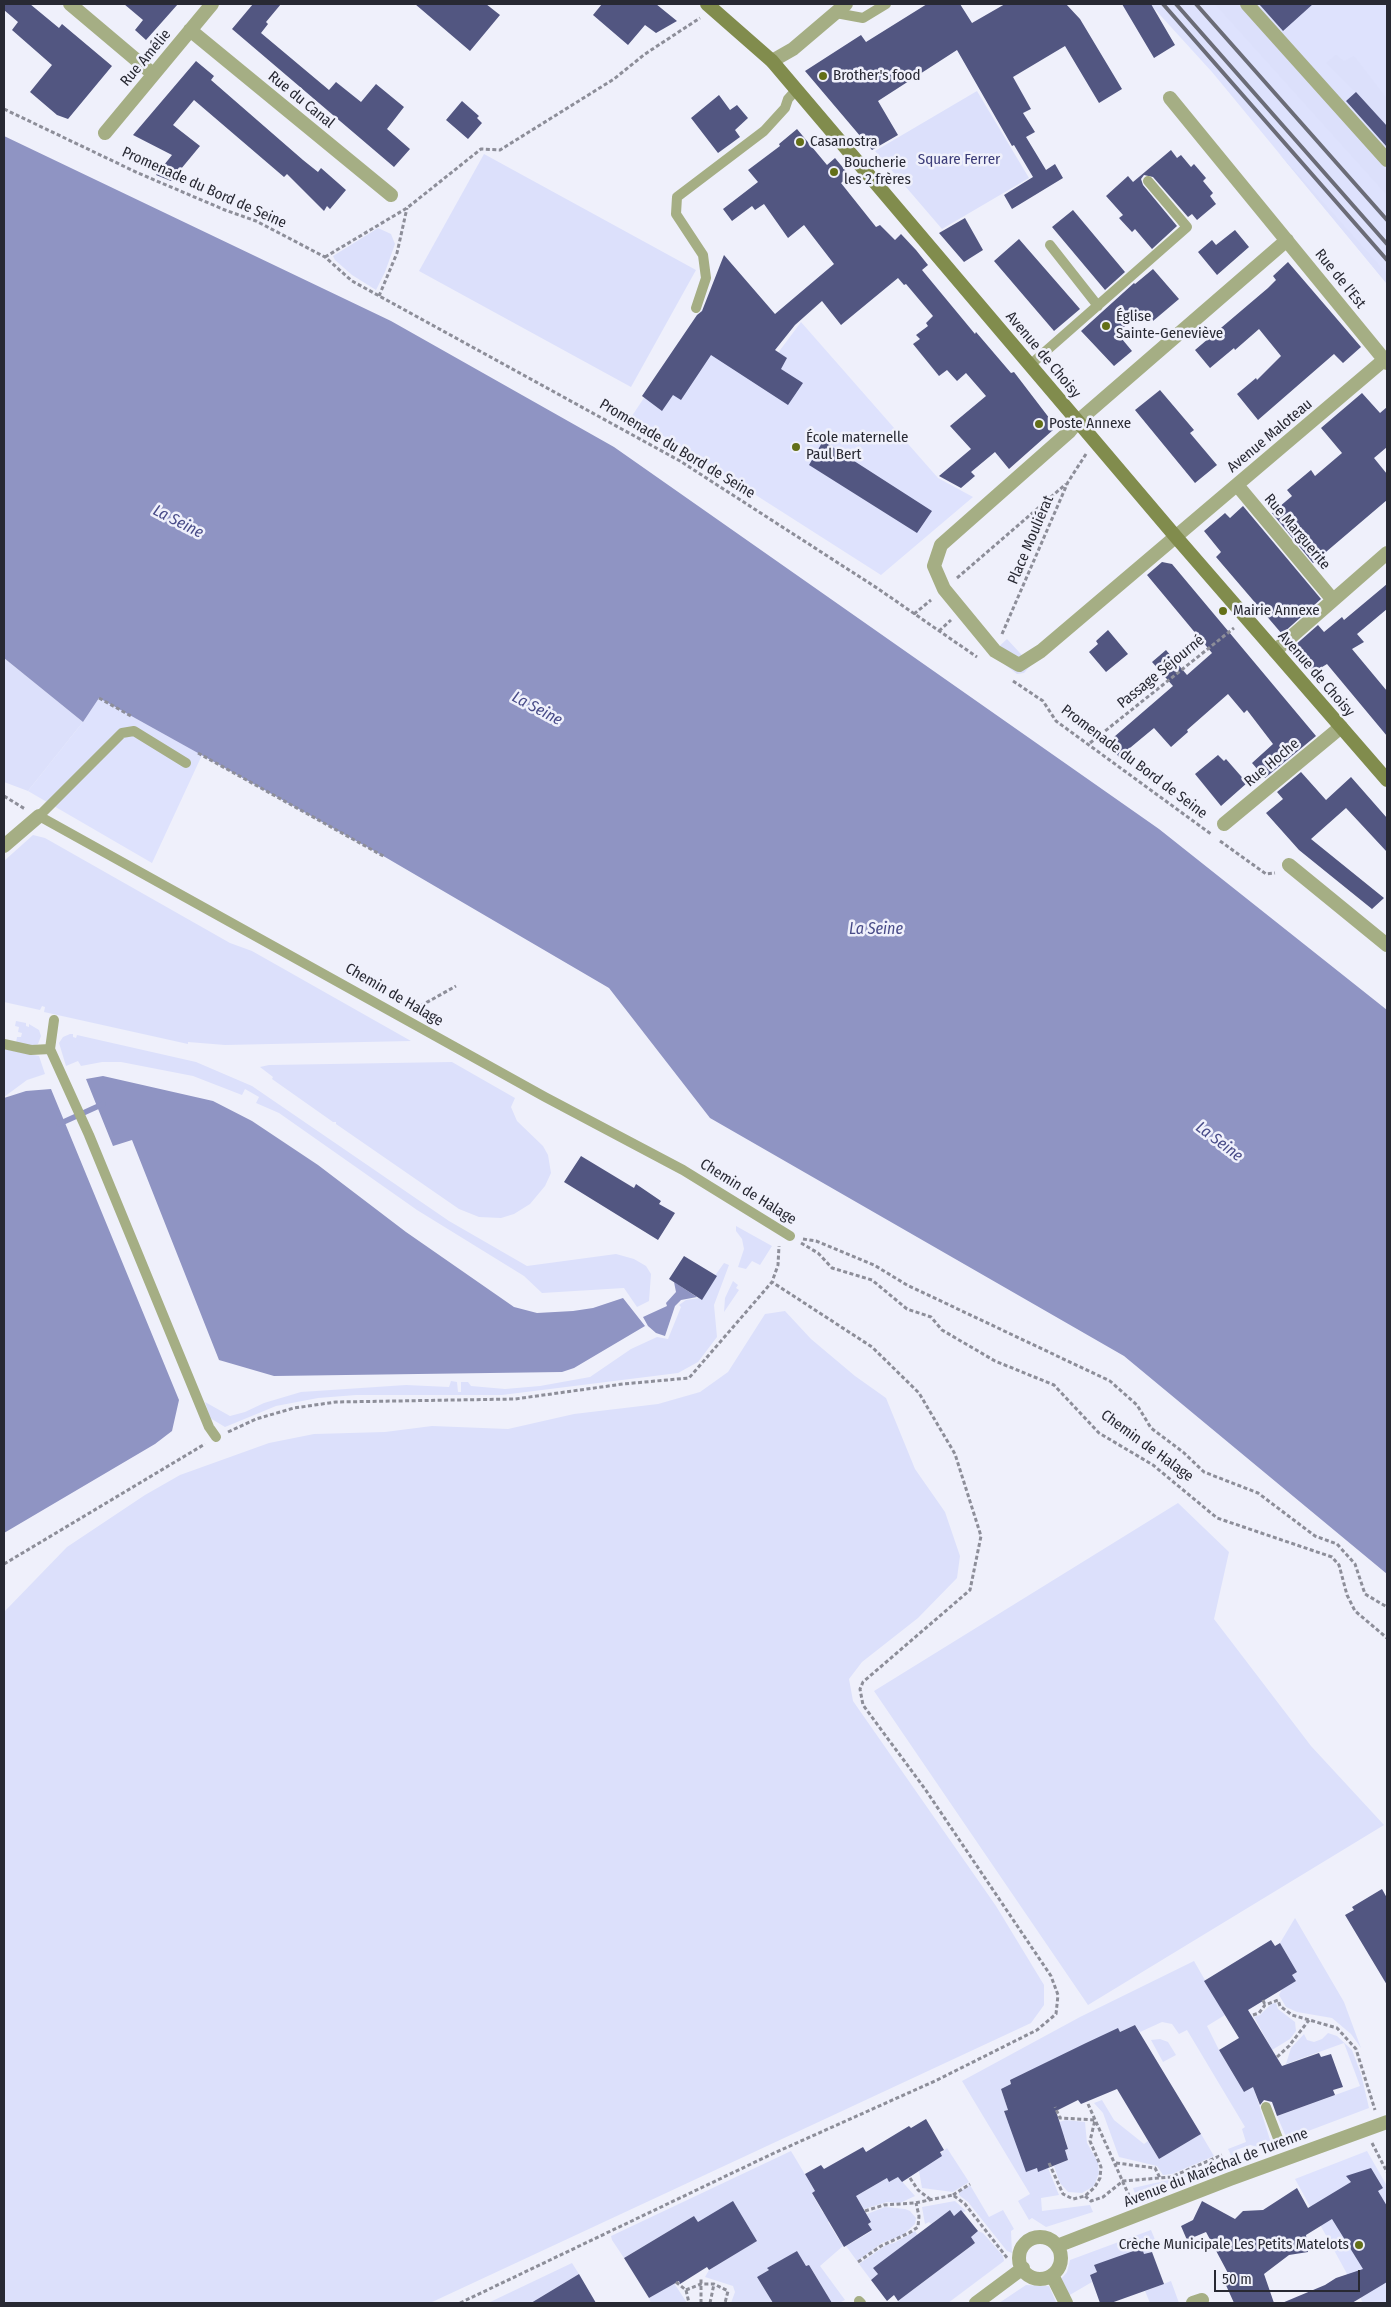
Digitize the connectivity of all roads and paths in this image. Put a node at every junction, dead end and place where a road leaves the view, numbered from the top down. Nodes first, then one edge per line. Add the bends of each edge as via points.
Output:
1 (70, 4) edge
2 (212, 4) edge
3 (886, 4) edge
4 (1247, 4) edge
5 (710, 6) edge
6 (841, 8) edge
7 (190, 30) junction
8 (772, 61) junction
9 (153, 74) junction
10 (796, 90) junction
11 (1170, 98) dead end
12 (4, 109) edge
13 (105, 133) dead end
14 (1387, 160) edge
15 (1148, 181) dead end
16 (389, 193) joint
17 (407, 208) junction
18 (1287, 240) junction
19 (1050, 245) dead end
20 (325, 257) junction
21 (379, 296) junction
22 (1098, 306) junction
23 (696, 308) dead end
24 (1386, 361) edge
25 (1030, 365) junction
26 (1078, 421) junction
27 (1097, 443) junction
28 (1068, 482) junction
29 (1237, 485) junction
30 (1176, 537) junction
31 (1387, 553) edge
32 (944, 589) junction
33 (1333, 600) junction
34 (914, 614) junction
35 (1246, 618) junction
36 (995, 651) junction
37 (1275, 651) junction
38 (978, 658) dead end
39 (1010, 679) dead end
40 (99, 698) dead end
41 (133, 717) dead end
42 (1341, 727) junction
43 (1090, 743) junction
44 (193, 751) dead end
45 (186, 763) dead end
46 (1387, 780) edge
47 (4, 796) edge
48 (39, 816) junction
49 (1224, 824) dead end
50 (4, 846) edge
51 (385, 857) dead end
52 (1291, 866) joint
53 (1387, 945) edge
54 (456, 986) dead end
55 (402, 1017) junction
56 (54, 1020) dead end
57 (4, 1044) edge
58 (50, 1049) junction
59 (790, 1236) junction
60 (779, 1250) dead end
61 (772, 1282) junction
62 (216, 1437) junction
63 (4, 1564) edge
64 (1387, 1607) edge
65 (1387, 1638) edge
66 (1263, 2000) dead end
67 (1265, 2005) junction
68 (1252, 2015) dead end
69 (1309, 2020) junction
70 (1277, 2057) dead end
71 (1371, 2096) dead end
72 (1088, 2104) dead end
73 (1055, 2107) dead end
74 (1266, 2107) dead end
75 (1095, 2120) junction
76 (1387, 2122) edge
77 (1371, 2137) dead end
78 (1279, 2141) dead end
79 (1222, 2156) dead end
80 (1049, 2163) dead end
81 (1116, 2163) junction
82 (1387, 2172) edge
83 (910, 2178) dead end
84 (1160, 2178) junction
85 (1124, 2181) junction
86 (970, 2184) dead end
87 (953, 2195) junction
88 (1085, 2196) junction
89 (931, 2200) junction
90 (1131, 2200) dead end
91 (916, 2203) junction
92 (865, 2211) dead end
93 (918, 2222) junction
94 (922, 2227) dead end
95 (1057, 2246) junction
96 (1009, 2261) dead end
97 (858, 2262) dead end
98 (1022, 2268) junction
99 (1052, 2275) junction
100 (701, 2278) dead end
101 (676, 2282) dead end
102 (701, 2284) junction
103 (714, 2284) junction
104 (686, 2290) junction
105 (460, 2303) edge
106 (689, 2303) edge
107 (700, 2303) edge
108 (710, 2303) edge
109 (725, 2303) edge
110 (976, 2303) edge
111 (1066, 2303) edge

1 - 9 street
2 - 7 street, Rue Amélie
3 - 6 lane via 863,18
4 - 14 street
5 - 8 main road, Avenue de Choisy
5 - 17 path via 614,79 500,150 481,149
6 - 8 street via 792,49
7 - 9 street, Rue Amélie
7 - 16 street, Rue du Canal
8 - 10 main road, Avenue de Choisy
9 - 13 street, Rue Amélie
10 - 23 lane via 764,131 676,197 676,214 703,256 706,278
10 - 25 main road, Avenue de Choisy
11 - 18 street, Rue de l'Est
12 - 20 path, Promenade du Bord de Seine via 138,173 256,221
15 - 22 lane via 1187,227
16 - 17 path via 395,187
17 - 20 path
17 - 21 path via 397,253
18 - 24 street, Rue de l'Est
18 - 26 street
19 - 22 lane
20 - 21 path, Promenade du Bord de Seine via 352,281
21 - 34 path, Promenade du Bord de Seine via 680,461
22 - 25 lane
24 - 29 street, Avenue Maloteau
25 - 26 main road, Avenue de Choisy
26 - 27 main road, Avenue de Choisy
26 - 32 street via 941,545 934,566
27 - 28 path, Place Mouliérat
27 - 30 main road, Avenue de Choisy
28 - 32 path
28 - 36 path, Place Mouliérat
29 - 30 street, Avenue Maloteau
29 - 33 street, Rue Marguerite
30 - 35 main road, Avenue de Choisy
30 - 36 street, Avenue Maloteau via 1041,651 1019,665
31 - 33 street
32 - 34 path
32 - 36 street
33 - 37 street
34 - 38 path, Promenade du Bord de Seine
35 - 37 main road, Avenue de Choisy
35 - 43 path, Passage Séjourné
37 - 42 main road, Avenue de Choisy
39 - 43 path, Promenade du Bord de Seine via 1043,701 1056,721
40 - 41 path
42 - 46 main road, Avenue de Choisy
42 - 49 street, Rue Hoche
43 - 52 path, Promenade du Bord de Seine via 1266,874
44 - 51 path
45 - 48 lane via 134,731 122,733
47 - 48 path
48 - 50 street
48 - 55 lane, Chemin de Halage
52 - 53 street
54 - 55 path
55 - 59 lane, Chemin de Halage via 683,1170
56 - 58 lane
57 - 58 lane via 31,1050
58 - 62 lane
59 - 64 path via 816,1241 874,1265 908,1285 1110,1381 1137,1405 1151,1428 1204,1472 1258,1494 1315,1536 1337,1544 1355,1564 1365,1594
59 - 65 path, Chemin de Halage via 818,1253 832,1268 872,1280 907,1309 931,1317 942,1330 987,1356 1054,1385 1099,1433 1153,1465 1217,1518 1332,1557 1339,1565 1355,1611
60 - 61 path
61 - 62 path via 689,1378 515,1399 336,1402 294,1408 256,1419
61 - 105 path via 872,1347 919,1393 955,1454 981,1536 970,1590 863,1682 860,1689 864,1705 1052,1976 1058,1995 1056,2014 1037,2030 935,2081 772,2154
62 - 63 path
66 - 67 path
67 - 68 path via 1259,2013
67 - 69 path via 1278,2000 1280,2006 1292,2014
69 - 70 path
69 - 71 path via 1337,2028 1356,2050
72 - 75 path
73 - 75 path via 1060,2118
74 - 78 lane
75 - 81 path
75 - 88 path via 1090,2141 1101,2167 1100,2178
76 - 95 street, Avenue du Maréchal de Turenne
77 - 82 path
79 - 84 path via 1171,2177
80 - 88 path via 1063,2194 1073,2199
81 - 84 path via 1154,2168
81 - 85 path
83 - 89 path
84 - 85 path
85 - 88 path via 1103,2197 1091,2201
85 - 90 path
86 - 87 path
87 - 89 path
87 - 96 path via 965,2204
89 - 91 path
91 - 92 path via 884,2205
91 - 93 path
93 - 94 path
93 - 97 path via 918,2226 909,2233 880,2246
95 - 98 street via 1050,2239 1031,2239 1020,2252
95 - 99 street via 1061,2262
98 - 99 street via 1036,2278
98 - 110 street
99 - 111 street
100 - 102 path
101 - 104 path
102 - 103 path
102 - 104 path
102 - 107 path
103 - 108 path
103 - 109 path via 728,2291
104 - 106 path

